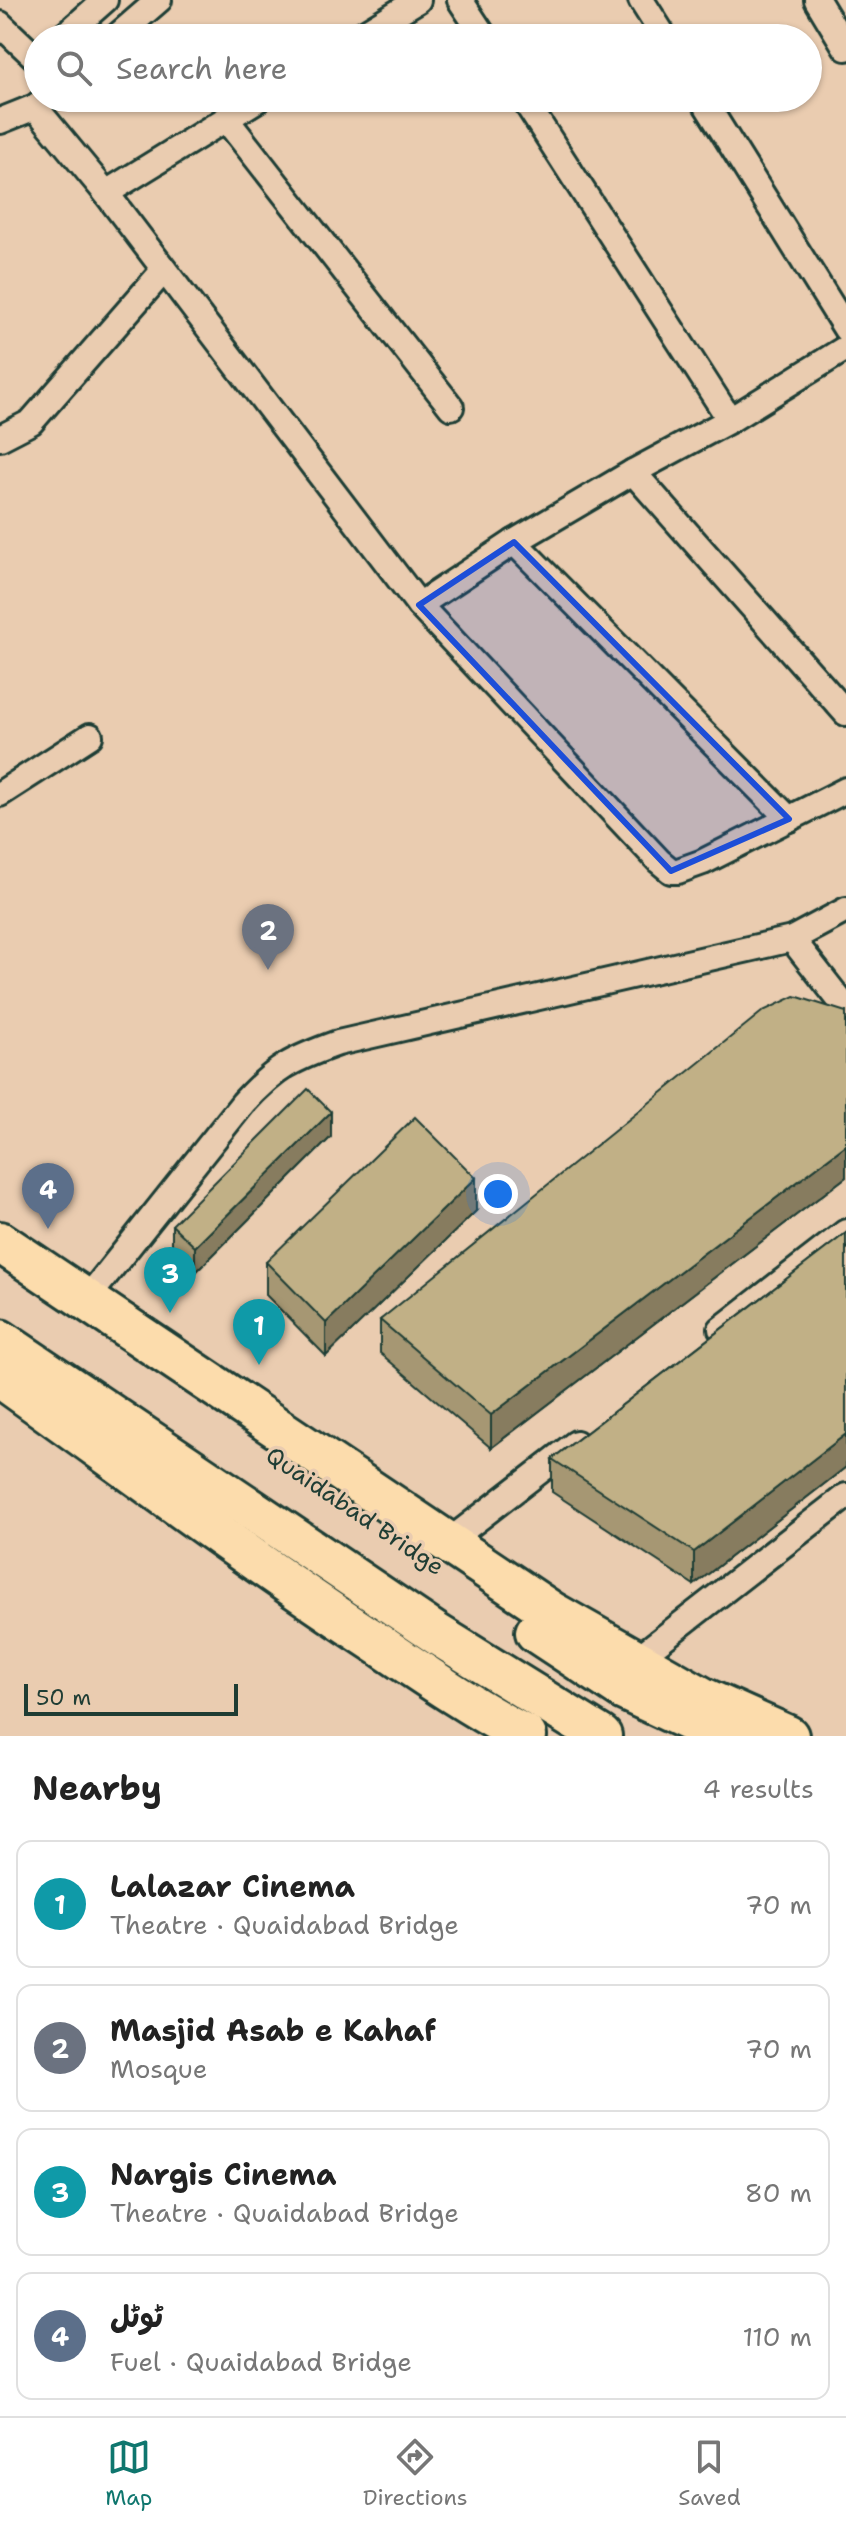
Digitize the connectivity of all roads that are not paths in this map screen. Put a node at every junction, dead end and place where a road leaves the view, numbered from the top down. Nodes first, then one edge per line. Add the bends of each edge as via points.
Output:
1 (105, 0) edge
2 (159, 0) edge
3 (418, 0) edge
4 (460, 0) edge
5 (641, 0) edge
6 (817, 0) edge
7 (0, 24) edge
8 (78, 24) edge
9 (131, 24) edge
10 (379, 24) edge
11 (476, 24) edge
12 (656, 24) edge
13 (24, 47) edge
14 (846, 48) edge
15 (24, 110) edge
16 (48, 112) edge
17 (237, 112) edge
18 (532, 112) edge
19 (711, 112) edge
20 (226, 119) junction
21 (0, 121) edge
22 (106, 193) junction
23 (164, 270) junction
24 (846, 329) edge
25 (846, 348) edge
26 (451, 407) dead end
27 (730, 420) junction
28 (0, 438) edge
29 (633, 472) junction
30 (514, 542) junction
31 (419, 605) junction
32 (846, 713) edge
33 (90, 736) dead end
34 (846, 790) edge
35 (0, 794) edge
36 (789, 819) junction
37 (846, 910) edge
38 (792, 939) junction
39 (846, 1008) edge
40 (846, 1232) edge
41 (0, 1242) edge
42 (0, 1268) edge
43 (86, 1300) junction
44 (709, 1339) edge
45 (0, 1340) edge
46 (0, 1377) edge
47 (597, 1426) edge
48 (846, 1496) edge
49 (448, 1542) junction
50 (634, 1661) junction
51 (526, 1736) edge
52 (601, 1736) edge
53 (722, 1736) edge
54 (788, 1736) edge

1 - 8 street
2 - 9 street
3 - 10 street
4 - 11 street
5 - 12 street
6 - 14 street
7 - 13 street
15 - 21 street
16 - 22 street
17 - 20 street
18 - 27 street
19 - 24 street
20 - 22 street
20 - 26 street
22 - 23 street
23 - 28 street via 31,422
23 - 31 street
25 - 27 street
27 - 29 street
29 - 30 street
29 - 32 street
30 - 31 street
30 - 36 street
31 - 36 street via 664,867 678,871 703,862
33 - 35 street
34 - 36 street
37 - 38 street
38 - 39 street
38 - 43 street via 338,1043 298,1057 266,1078 243,1103
40 - 44 street
41 - 43 highway
42 - 53 highway, Quaidabad Bridge via 624,1690
43 - 49 highway
45 - 52 highway via 438,1635
46 - 51 highway via 341,1620
47 - 49 street
48 - 50 street
49 - 50 highway
50 - 54 highway

